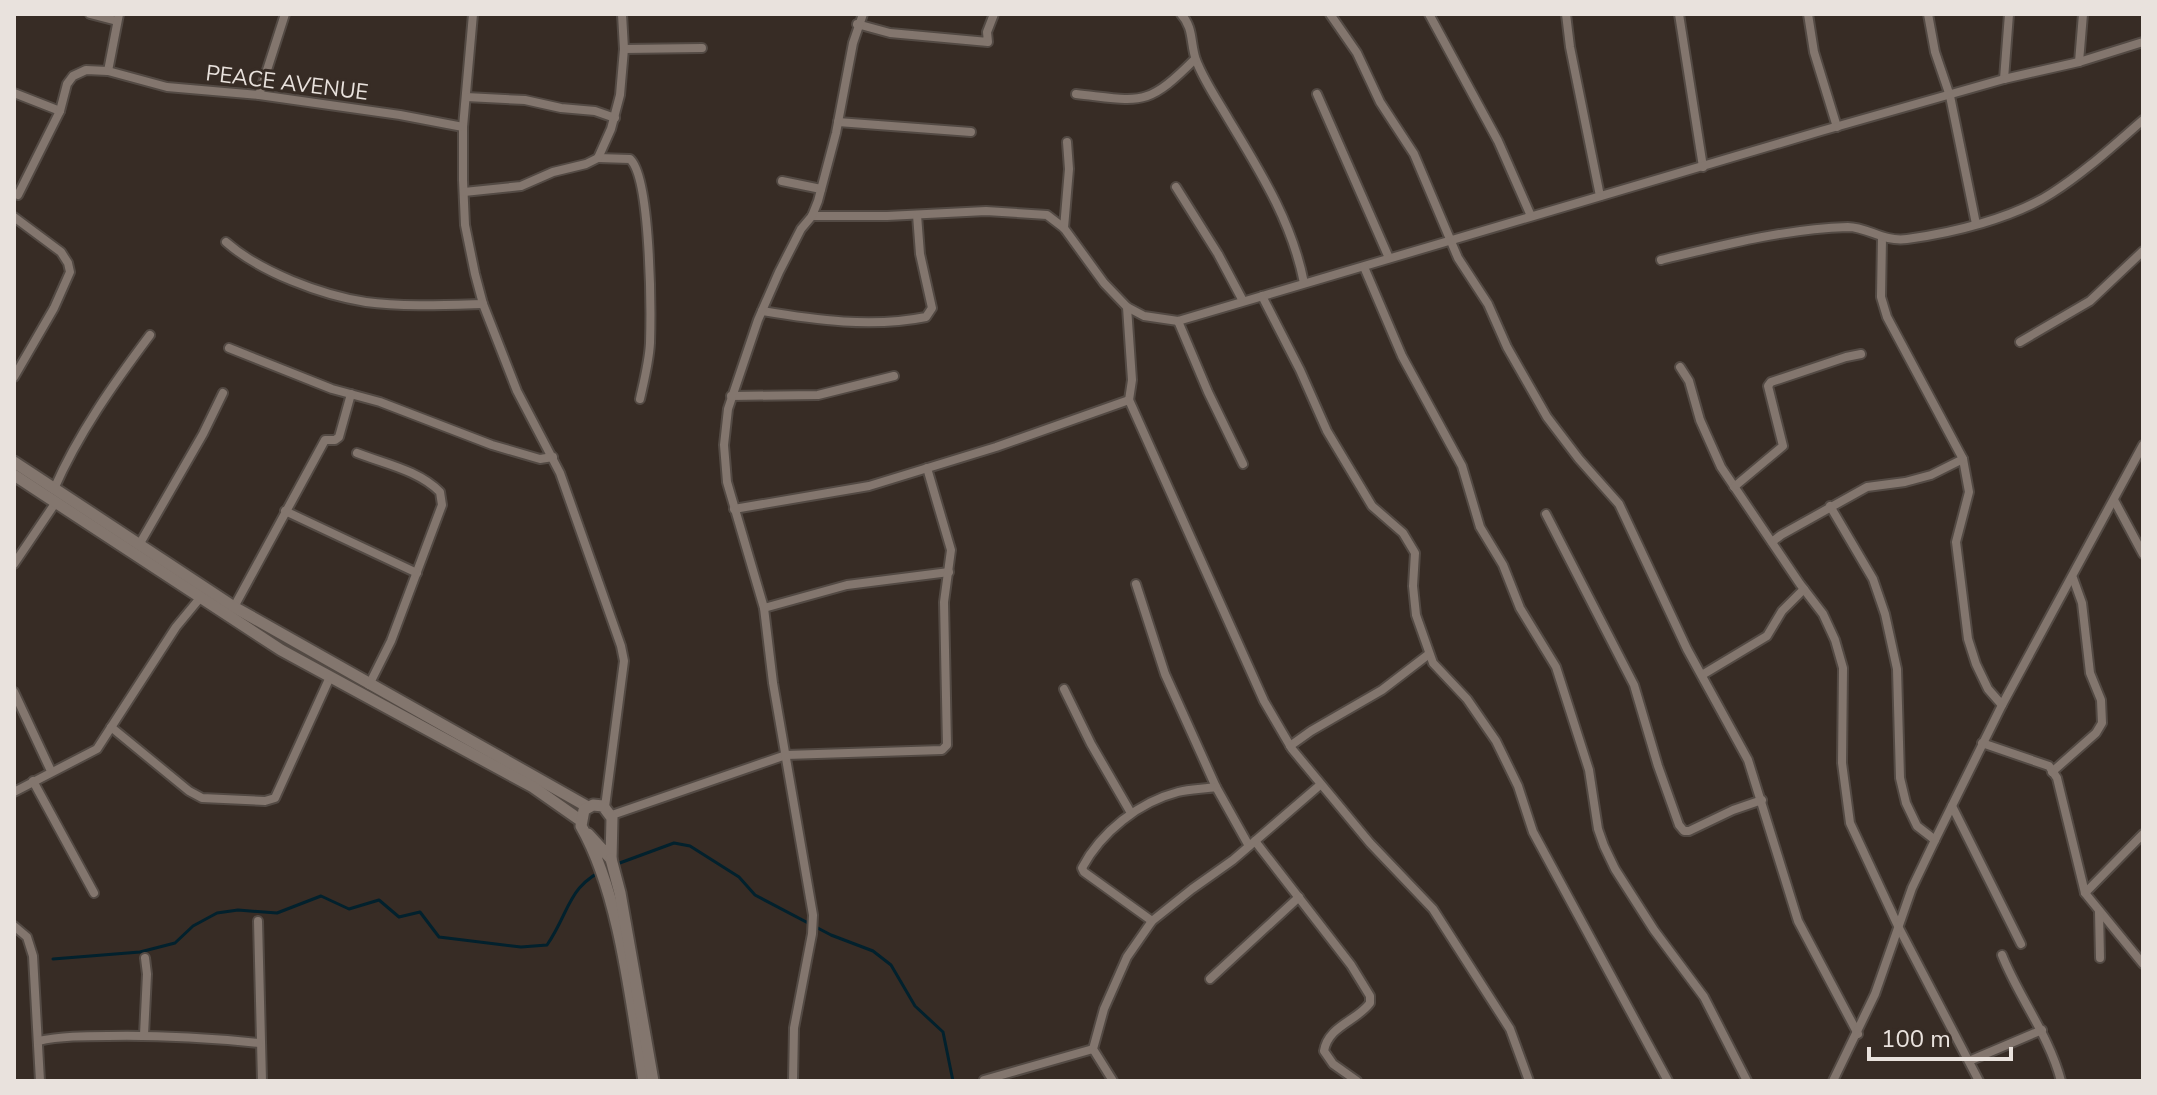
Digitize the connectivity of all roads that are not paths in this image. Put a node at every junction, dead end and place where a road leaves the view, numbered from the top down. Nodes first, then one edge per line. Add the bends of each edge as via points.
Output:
1 (90, 14) edge
2 (285, 14) edge
3 (473, 14) edge
4 (622, 14) edge
5 (863, 14) edge
6 (994, 14) edge
7 (1181, 14) edge
8 (1330, 14) edge
9 (1429, 14) edge
10 (1566, 14) edge
11 (1679, 14) edge
12 (1808, 14) edge
13 (1928, 14) edge
14 (2009, 14) edge
15 (2083, 14) edge
16 (118, 18) edge
17 (857, 24) junction
18 (2143, 42) edge
19 (702, 48) dead end
20 (624, 49) junction
21 (1195, 59) junction
22 (2079, 62) junction
23 (108, 71) junction
24 (2004, 79) junction
25 (14, 93) edge
26 (1076, 94) dead end
27 (1317, 94) dead end
28 (259, 95) junction
29 (1950, 96) junction
30 (466, 97) junction
31 (60, 111) junction
32 (615, 118) junction
33 (2143, 120) edge
34 (838, 122) junction
35 (463, 127) junction
36 (1837, 127) junction
37 (971, 132) dead end
38 (1067, 142) dead end
39 (598, 158) junction
40 (1703, 167) junction
41 (782, 181) dead end
42 (1176, 187) dead end
43 (821, 189) junction
44 (464, 192) junction
45 (18, 195) dead end
46 (1600, 196) junction
47 (917, 215) junction
48 (812, 216) junction
49 (1531, 216) junction
50 (16, 222) edge
51 (1976, 224) junction
52 (1064, 228) junction
53 (1882, 238) junction
54 (226, 242) dead end
55 (1451, 242) junction
56 (2143, 251) edge
57 (1389, 258) junction
58 (1661, 260) dead end
59 (1364, 267) junction
60 (1304, 283) junction
61 (1262, 296) junction
62 (1243, 301) junction
63 (483, 304) junction
64 (1127, 307) junction
65 (762, 311) junction
66 (1178, 321) junction
67 (150, 335) dead end
68 (2020, 342) dead end
69 (229, 348) dead end
70 (1861, 354) dead end
71 (1680, 367) dead end
72 (894, 376) dead end
73 (14, 377) edge
74 (223, 393) dead end
75 (351, 394) junction
76 (731, 396) junction
77 (640, 399) dead end
78 (1129, 400) junction
79 (2143, 445) edge
80 (357, 453) dead end
81 (553, 457) junction
82 (1963, 459) junction
83 (14, 462) edge
84 (1243, 464) dead end
85 (927, 468) junction
86 (14, 475) edge
87 (1734, 487) junction
88 (54, 489) junction
89 (2114, 500) junction
90 (56, 502) junction
91 (1830, 506) junction
92 (734, 509) junction
93 (285, 511) junction
94 (1546, 514) dead end
95 (1772, 542) junction
96 (139, 545) junction
97 (2143, 554) edge
98 (14, 564) edge
99 (949, 572) junction
100 (417, 573) junction
101 (2073, 578) junction
102 (1136, 584) dead end
103 (1804, 589) junction
104 (200, 598) junction
105 (234, 607) junction
106 (764, 608) junction
107 (1429, 654) junction
108 (1702, 675) junction
109 (330, 677) junction
110 (369, 685) junction
111 (1064, 689) dead end
112 (14, 692) edge
113 (2002, 705) junction
114 (111, 727) junction
115 (1982, 743) junction
116 (1290, 746) junction
117 (786, 755) junction
118 (51, 771) junction
119 (2052, 772) junction
120 (33, 781) junction
121 (1320, 785) junction
122 (1216, 787) junction
123 (14, 792) edge
124 (1762, 800) junction
125 (1952, 806) junction
126 (588, 807) junction
127 (608, 811) junction
128 (1131, 813) junction
129 (580, 820) junction
130 (2143, 834) edge
131 (1935, 840) junction
132 (1252, 843) junction
133 (608, 865) junction
134 (94, 893) dead end
135 (2085, 893) junction
136 (1299, 897) junction
137 (2099, 910) junction
138 (258, 921) dead end
139 (1152, 921) junction
140 (14, 926) edge
141 (1899, 928) junction
142 (2021, 944) dead end
143 (2002, 955) dead end
144 (145, 958) dead end
145 (2100, 958) dead end
146 (2143, 964) edge
147 (1210, 979) dead end
148 (2042, 1030) junction
149 (1858, 1034) junction
150 (144, 1035) junction
151 (38, 1041) junction
152 (259, 1043) junction
153 (1093, 1049) junction
154 (1969, 1061) junction
155 (984, 1080) edge
156 (40, 1081) edge
157 (262, 1081) edge
158 (644, 1081) edge
159 (653, 1081) edge
160 (793, 1081) edge
161 (1113, 1081) edge
162 (1357, 1081) edge
163 (1529, 1081) edge
164 (1668, 1081) edge
165 (1747, 1081) edge
166 (1833, 1081) edge
167 (1979, 1081) edge
168 (2061, 1081) edge

1 - 16 street
2 - 28 street
3 - 30 street
4 - 20 street
5 - 17 street
6 - 17 street via 988,42 890,33
7 - 21 street via 1190,25
8 - 55 street via 1414,154
9 - 49 street via 1498,141
10 - 46 street
11 - 40 street
12 - 36 street
13 - 29 street
14 - 24 street
15 - 22 street
16 - 23 street
17 - 34 street
18 - 22 street
19 - 20 street
20 - 32 street
21 - 26 street via 1170,83 1140,99
21 - 60 street via 1273,192
22 - 24 street
23 - 28 street, PEACE AVENUE via 167,87
23 - 31 street via 86,70 73,76
24 - 29 street
25 - 31 street
27 - 57 street
28 - 35 street, PEACE AVENUE
29 - 36 street
29 - 51 street
30 - 32 street via 525,100
30 - 35 street
31 - 45 street
32 - 39 street
33 - 51 street via 2050,195
34 - 37 street
34 - 43 street
35 - 44 street
36 - 40 street
38 - 52 street
39 - 44 street via 521,186
39 - 77 street via 630,159 638,170 650,245 650,344
40 - 46 street
41 - 43 street
42 - 62 street
43 - 48 street
44 - 63 street via 465,225
46 - 49 street
47 - 48 street
47 - 52 street via 1047,215
47 - 65 street via 932,308 926,317 845,321
48 - 65 street
49 - 55 street
50 - 73 street via 61,252 70,272
51 - 53 street via 1905,240
52 - 64 street
53 - 58 street via 1853,227 1790,231
53 - 82 street via 1881,297 1887,317
54 - 63 street via 266,269 346,297
55 - 57 street
55 - 108 street via 1547,417 1619,504
56 - 68 street via 2090,301
57 - 59 street
59 - 60 street
59 - 165 street via 1402,356 1462,466 1480,527 1556,667 1589,770 1604,846 1654,930 1704,997
60 - 61 street
61 - 62 street
61 - 107 street via 1327,431 1372,506 1403,533 1415,553 1416,615
62 - 66 street
63 - 81 street via 517,391
64 - 66 street via 1144,316
64 - 78 street
65 - 76 street
66 - 84 street
67 - 88 street via 94,416
69 - 75 street
70 - 87 street via 1771,382 1783,446
71 - 87 street via 1712,449
72 - 76 street via 818,395
74 - 96 street
75 - 81 street via 492,445 540,459
75 - 93 street via 339,437 325,440
76 - 92 street via 724,445
78 - 85 street
78 - 116 street via 1264,701
79 - 89 street
80 - 100 street via 404,469 440,492 441,513
81 - 127 street via 624,661
82 - 91 street via 1931,475 1867,487
82 - 113 street via 1969,492 1956,542 1968,639 1988,689
83 - 88 street
85 - 92 street via 869,486
85 - 99 street via 951,550
86 - 90 street
87 - 95 street
88 - 96 street
89 - 97 street
89 - 101 street
90 - 98 street
90 - 104 street
91 - 95 street
91 - 131 street via 1873,579 1885,614 1897,669 1900,778 1917,826
92 - 106 street
93 - 100 street
93 - 105 street
94 - 124 street via 1634,685 1679,825 1689,831
95 - 103 street
96 - 105 street
99 - 106 street via 847,585
99 - 117 street via 944,614 947,745 942,750
100 - 110 street
101 - 113 street
101 - 119 street via 2102,723
102 - 122 street via 1165,674
103 - 108 street via 1767,636
103 - 141 street via 1823,614 1843,668 1842,763 1850,823
104 - 109 street
104 - 114 street
105 - 110 street
106 - 117 street
107 - 116 street via 1382,690
107 - 164 street via 1496,741 1533,832
108 - 124 street via 1748,760
109 - 114 street via 275,798 265,801 202,798
109 - 129 street via 533,787
110 - 126 street
111 - 128 street
112 - 118 street
113 - 115 street
114 - 118 street via 97,749
115 - 119 street via 2030,758
115 - 125 street
116 - 121 street
117 - 127 street
117 - 160 street via 813,915 794,1028
118 - 120 street
119 - 135 street
120 - 123 street
120 - 134 street
121 - 132 street
121 - 163 street via 1433,909 1510,1029
122 - 128 street via 1177,793
122 - 132 street
124 - 149 street via 1798,921
125 - 131 street
125 - 142 street
126 - 127 street via 598,804
126 - 129 street
127 - 133 street
128 - 139 street via 1082,868
129 - 133 street
130 - 135 street
131 - 141 street
132 - 136 street
132 - 139 street
133 - 158 street
133 - 159 street
135 - 137 street
136 - 147 street
136 - 162 street via 1370,996 1365,1011 1325,1042 1324,1051 1333,1064
137 - 145 street
137 - 146 street
138 - 152 street
139 - 153 street via 1127,957
140 - 151 street via 31,945
141 - 149 street
141 - 154 street
143 - 148 street
144 - 150 street
148 - 154 street
148 - 168 street
149 - 166 street
150 - 151 street
150 - 152 street
151 - 156 street
152 - 157 street
153 - 155 street
153 - 161 street
154 - 167 street

